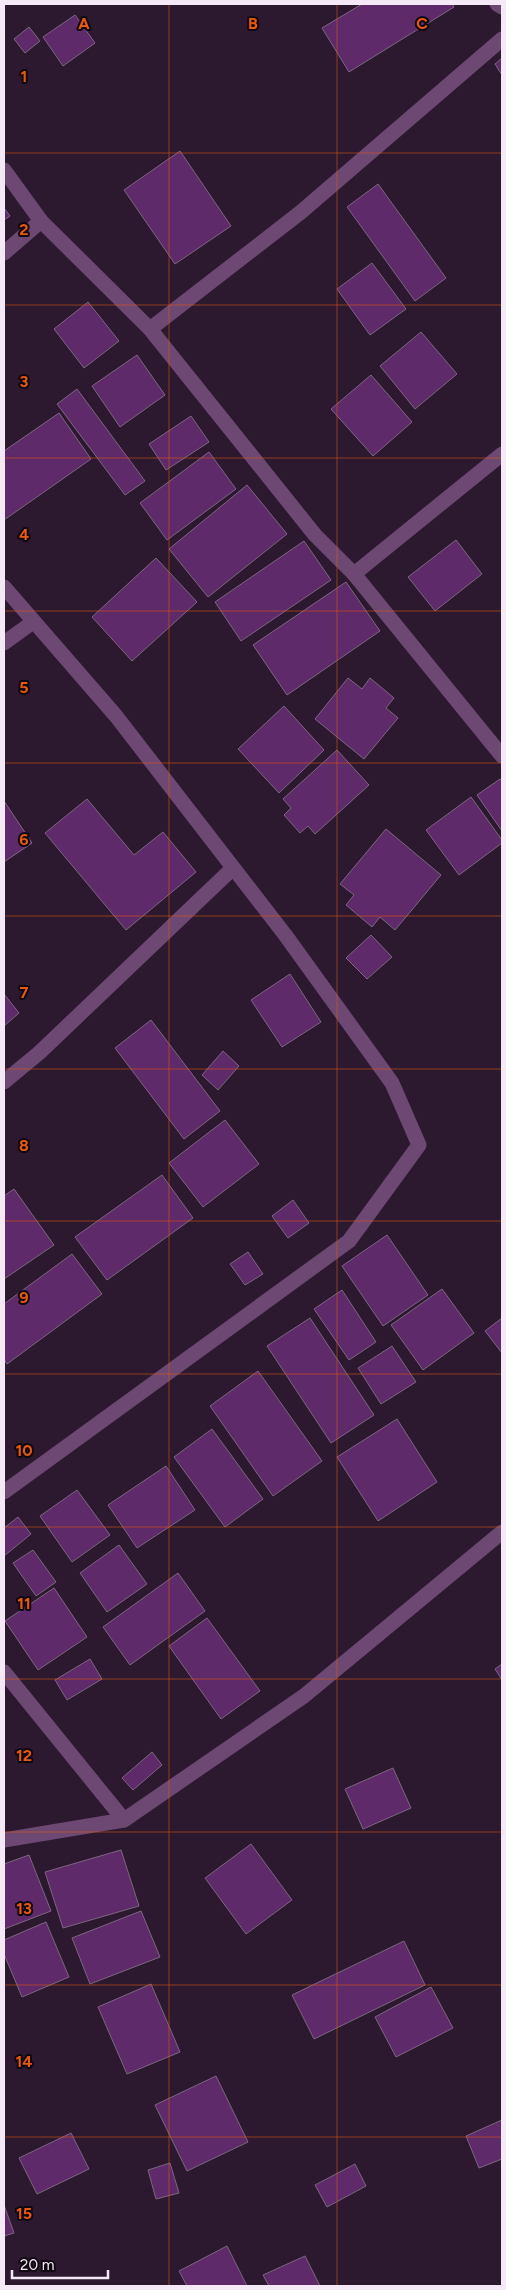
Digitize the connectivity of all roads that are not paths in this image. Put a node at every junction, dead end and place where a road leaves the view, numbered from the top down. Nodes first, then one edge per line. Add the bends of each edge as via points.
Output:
1 (497, 4) edge
2 (502, 7) edge
3 (502, 39) edge
4 (4, 170) edge
5 (41, 221) junction
6 (4, 252) edge
7 (150, 330) junction
8 (502, 454) edge
9 (354, 574) junction
10 (4, 587) edge
11 (33, 622) junction
12 (4, 643) edge
13 (502, 756) edge
14 (233, 868) junction
15 (4, 1082) edge
16 (4, 1492) edge
17 (502, 1532) edge
18 (4, 1672) edge
19 (124, 1820) junction
20 (4, 1840) edge

1 - 2 street
3 - 7 street via 301,212
4 - 5 street
5 - 6 street
5 - 7 street
7 - 9 street via 315,535
8 - 9 street
9 - 13 street
10 - 11 street
11 - 12 street
11 - 14 street via 116,716
14 - 15 street
14 - 16 street via 392,1083 419,1145 349,1240
17 - 19 street via 304,1696
18 - 19 street
19 - 20 street

